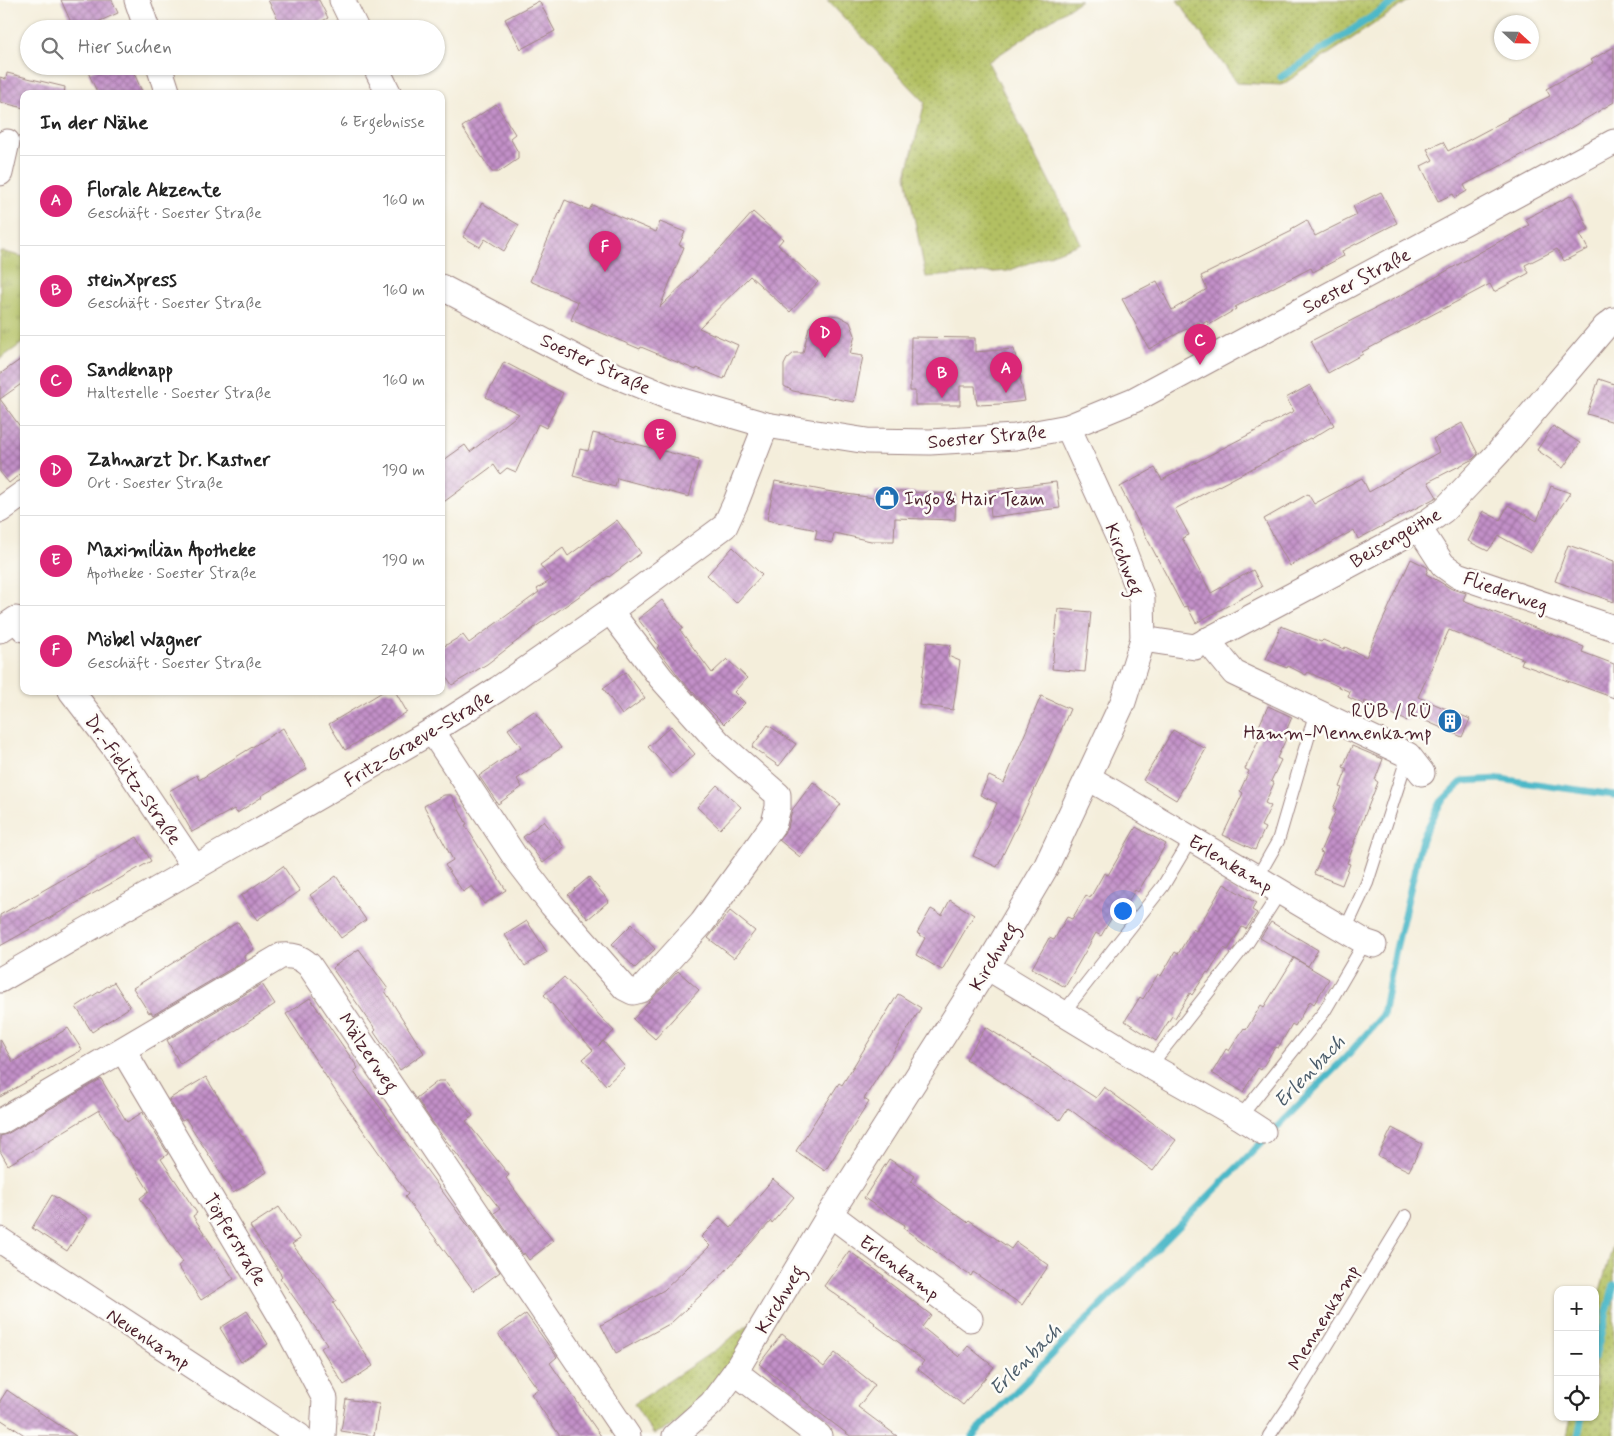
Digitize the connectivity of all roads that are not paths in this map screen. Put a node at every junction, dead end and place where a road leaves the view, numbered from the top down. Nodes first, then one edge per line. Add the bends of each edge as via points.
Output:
1 (137, 0) edge
2 (342, 0) edge
3 (144, 20) edge
4 (352, 20) edge
5 (162, 75) edge
6 (380, 75) edge
7 (167, 90) edge
8 (387, 90) edge
9 (1614, 142) edge
10 (10, 143) edge
11 (0, 173) edge
12 (445, 289) edge
13 (1614, 320) edge
14 (766, 425) junction
15 (1068, 427) junction
16 (20, 497) edge
17 (0, 510) edge
18 (1419, 528) junction
19 (610, 611) junction
20 (20, 624) edge
21 (1614, 628) edge
22 (0, 630) edge
23 (1143, 639) junction
24 (1206, 640) junction
25 (74, 695) edge
26 (1316, 711) junction
27 (432, 731) junction
28 (1415, 764) joint
29 (1089, 778) junction
30 (1192, 839) junction
31 (195, 868) junction
32 (1256, 878) junction
33 (1280, 892) junction
34 (1361, 939) junction
35 (987, 967) junction
36 (0, 980) edge
37 (1062, 1013) junction
38 (123, 1050) junction
39 (1150, 1066) junction
40 (1240, 1117) junction
41 (0, 1122) edge
42 (1263, 1132) dead end
43 (830, 1214) junction
44 (1406, 1216) dead end
45 (0, 1240) edge
46 (970, 1319) dead end
47 (735, 1372) junction
48 (299, 1436) edge
49 (323, 1436) edge
50 (628, 1436) edge
51 (675, 1436) edge
52 (818, 1436) edge
53 (1269, 1436) edge

1 - 3 street
2 - 4 street
5 - 7 street
6 - 8 street
9 - 15 street, Soester Straße via 1134,400
10 - 11 street
12 - 14 street, Soester Straße via 586,363 666,396
13 - 18 street, Beisengeithe via 1499,452 1444,510
14 - 15 street, Soester Straße via 867,441 930,442 1015,437
14 - 19 street, Fritz-Graeve-Straße via 725,526
15 - 23 street, Kirchweg via 1120,541 1142,599
16 - 17 street
18 - 21 street, Fliederweg via 1444,565 1457,575
18 - 24 street, Beisengeithe
19 - 27 street, Fritz-Graeve-Straße
19 - 27 street via 660,678 720,744 778,795 774,823 702,923 641,990 633,992 625,988 552,905
20 - 22 street via 16,619
23 - 24 street, Beisengeithe via 1195,647
23 - 29 street, Kirchweg via 1123,702
24 - 26 street via 1234,672
25 - 31 street, Dr.-Fielitz-Straße via 114,747
26 - 28 street
26 - 32 lane via 1278,841
27 - 31 street, Fritz-Graeve-Straße
28 - 34 lane via 1367,883
29 - 30 street, Erlenkamp
29 - 35 street, Kirchweg via 1046,867
30 - 32 street, Erlenkamp
30 - 37 lane via 1163,886
31 - 36 street, Fritz-Graeve-Straße
32 - 33 street, Erlenkamp
33 - 34 street, Erlenkamp
33 - 39 lane via 1248,942
34 - 40 lane via 1324,1012
35 - 37 street
35 - 43 street, Kirchweg
37 - 39 street
38 - 41 street, Mälzerweg
38 - 49 street, Töpferstraße via 287,1326 325,1399
38 - 50 street, Mälzerweg via 281,956 302,958 310,965
39 - 40 street
40 - 42 street
43 - 46 street, Erlenkamp
43 - 47 street, Kirchweg
44 - 53 lane, Mennenkamp via 1300,1391
45 - 48 street, Neuenkamp
47 - 51 street, Kirchweg via 712,1403
47 - 52 street

